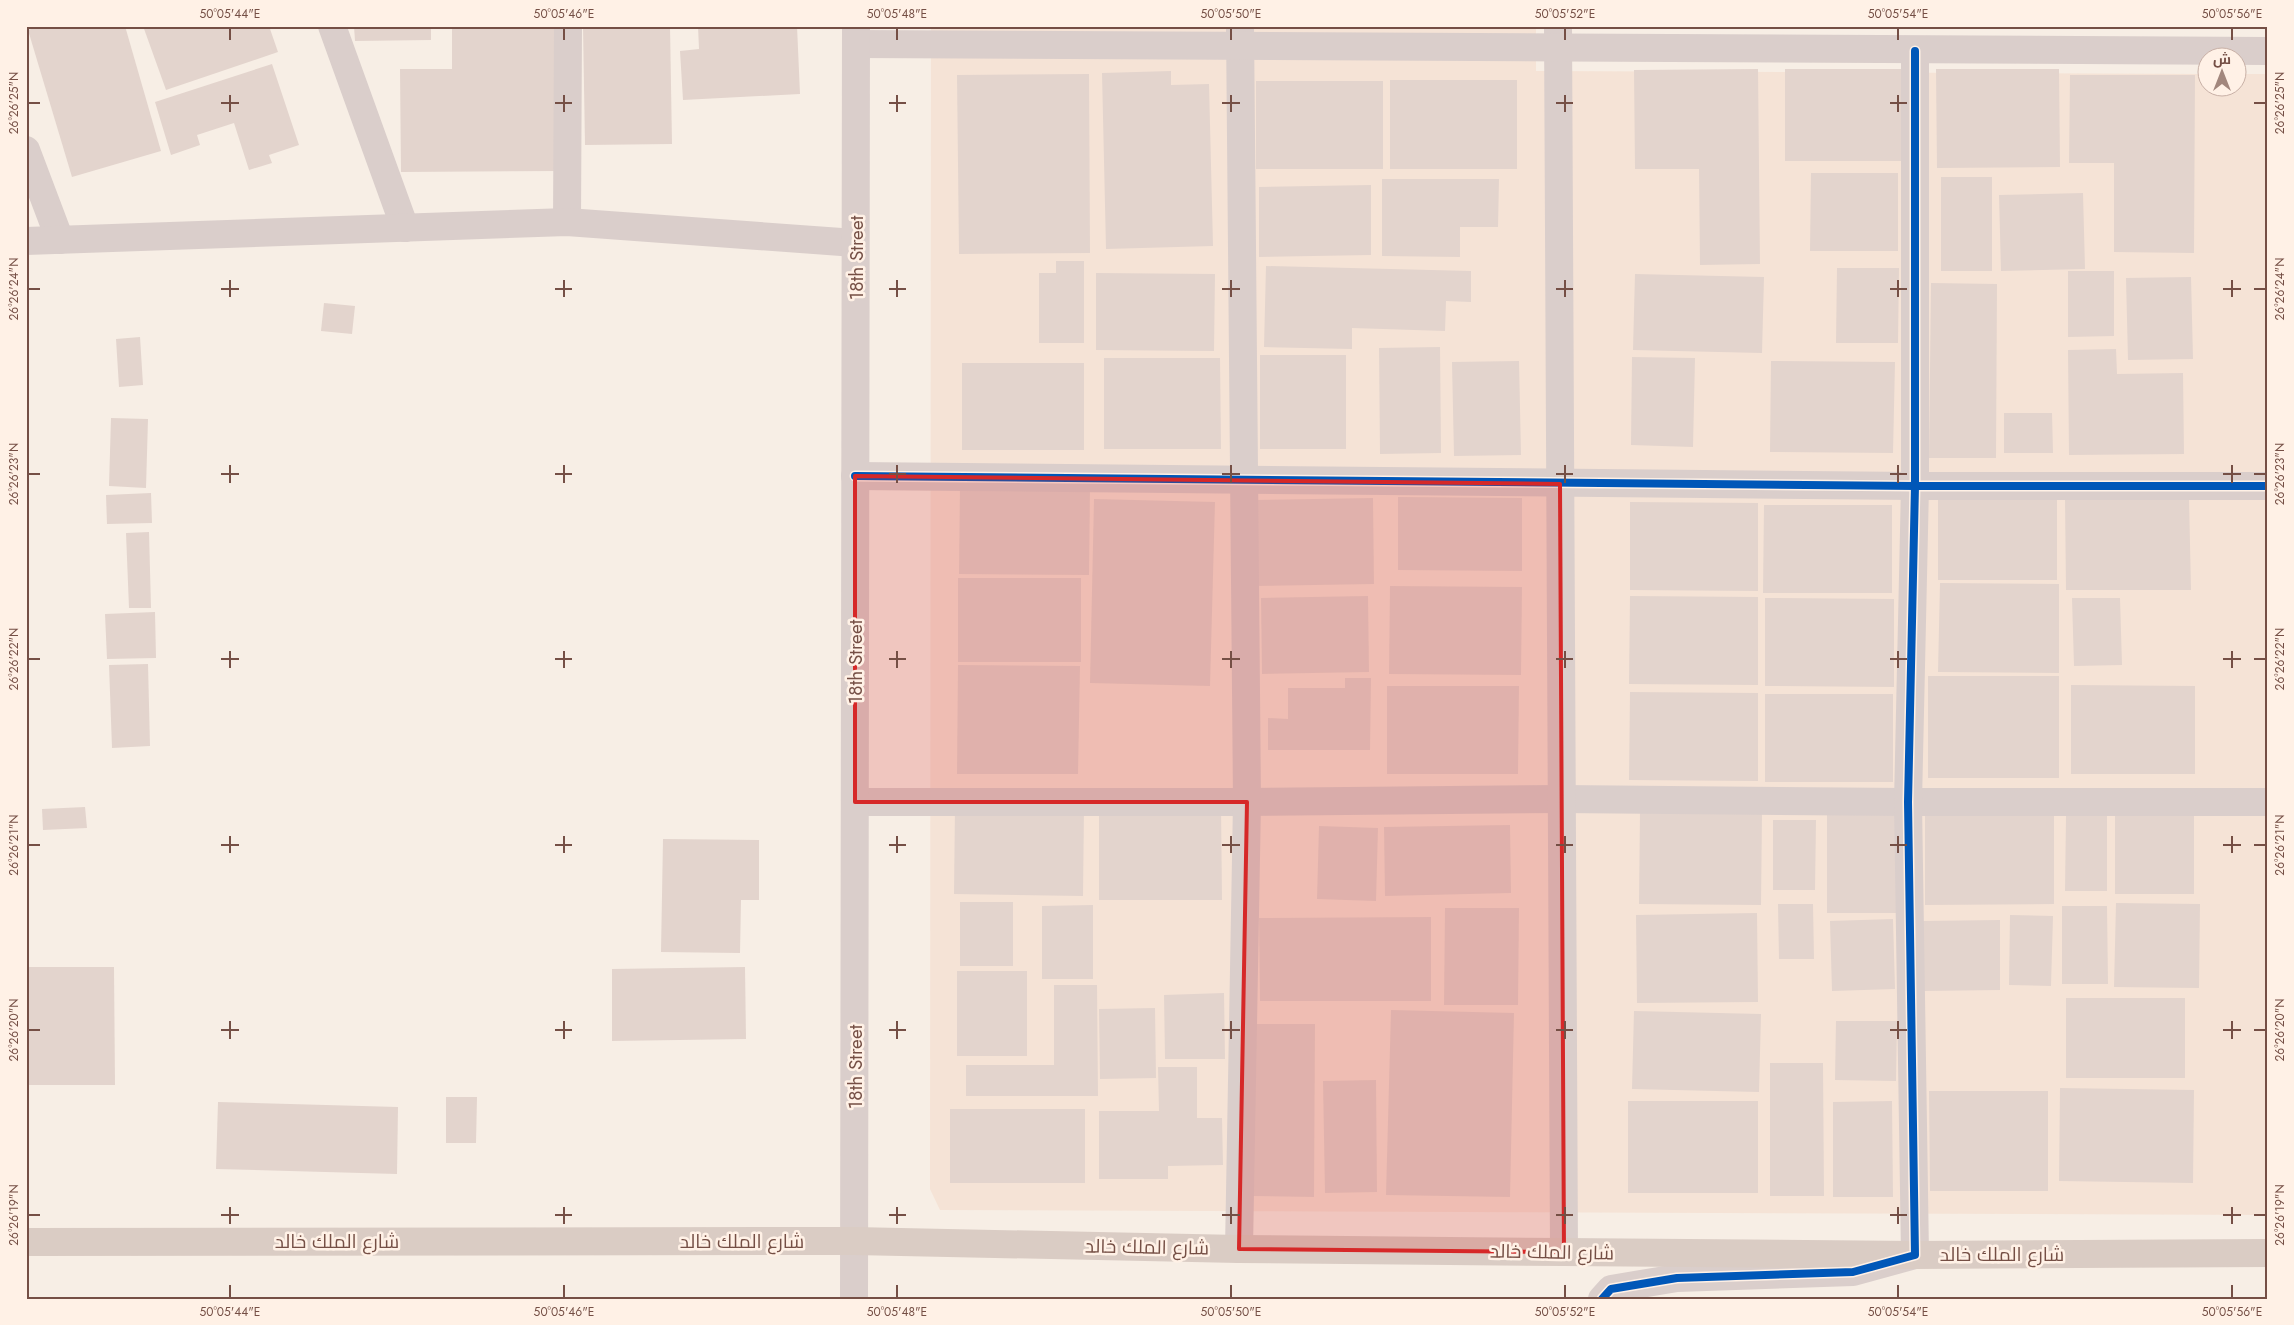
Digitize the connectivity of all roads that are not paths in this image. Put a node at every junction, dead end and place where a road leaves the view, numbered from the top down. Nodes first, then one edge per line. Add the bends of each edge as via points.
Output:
1 (332, 26) edge
2 (568, 26) edge
3 (856, 35) edge
4 (1240, 35) edge
5 (1558, 37) edge
6 (1915, 50) junction
7 (2268, 50) edge
8 (26, 150) edge
9 (567, 222) junction
10 (405, 228) junction
11 (60, 240) junction
12 (26, 241) edge
13 (856, 243) junction
14 (856, 476) junction
15 (1243, 481) junction
16 (1560, 484) junction
17 (1915, 486) junction
18 (2268, 486) edge
19 (1561, 799) junction
20 (855, 802) junction
21 (1246, 802) junction
22 (1908, 802) junction
23 (2268, 802) edge
24 (854, 1241) junction
25 (26, 1242) edge
26 (1239, 1249) junction
27 (1564, 1252) junction
28 (2268, 1254) edge
29 (1915, 1255) junction
30 (854, 1299) edge
31 (1602, 1299) edge

1 - 10 street
2 - 9 street
3 - 4 street
3 - 13 street, 18th Street
4 - 5 street
4 - 15 street
5 - 6 street
5 - 16 street
6 - 7 street
6 - 17 street
8 - 11 street
9 - 10 street
9 - 13 street
10 - 11 street
11 - 12 street
13 - 14 street, 18th Street
14 - 15 street
14 - 20 street, 18th Street
15 - 16 street
15 - 21 street
16 - 17 street
16 - 19 street
17 - 18 street
17 - 22 street
19 - 21 street
19 - 22 street
19 - 27 street
20 - 21 street
20 - 24 street, 18th Street
21 - 26 street
22 - 23 street
22 - 29 street
24 - 25 main road, شارع الملك خالد
24 - 26 main road, شارع الملك خالد
24 - 30 street, 18th Street
26 - 27 main road, شارع الملك خالد
27 - 29 main road, شارع الملك خالد
28 - 29 main road, شارع الملك خالد
29 - 31 street via 1853,1272 1677,1278 1611,1289

